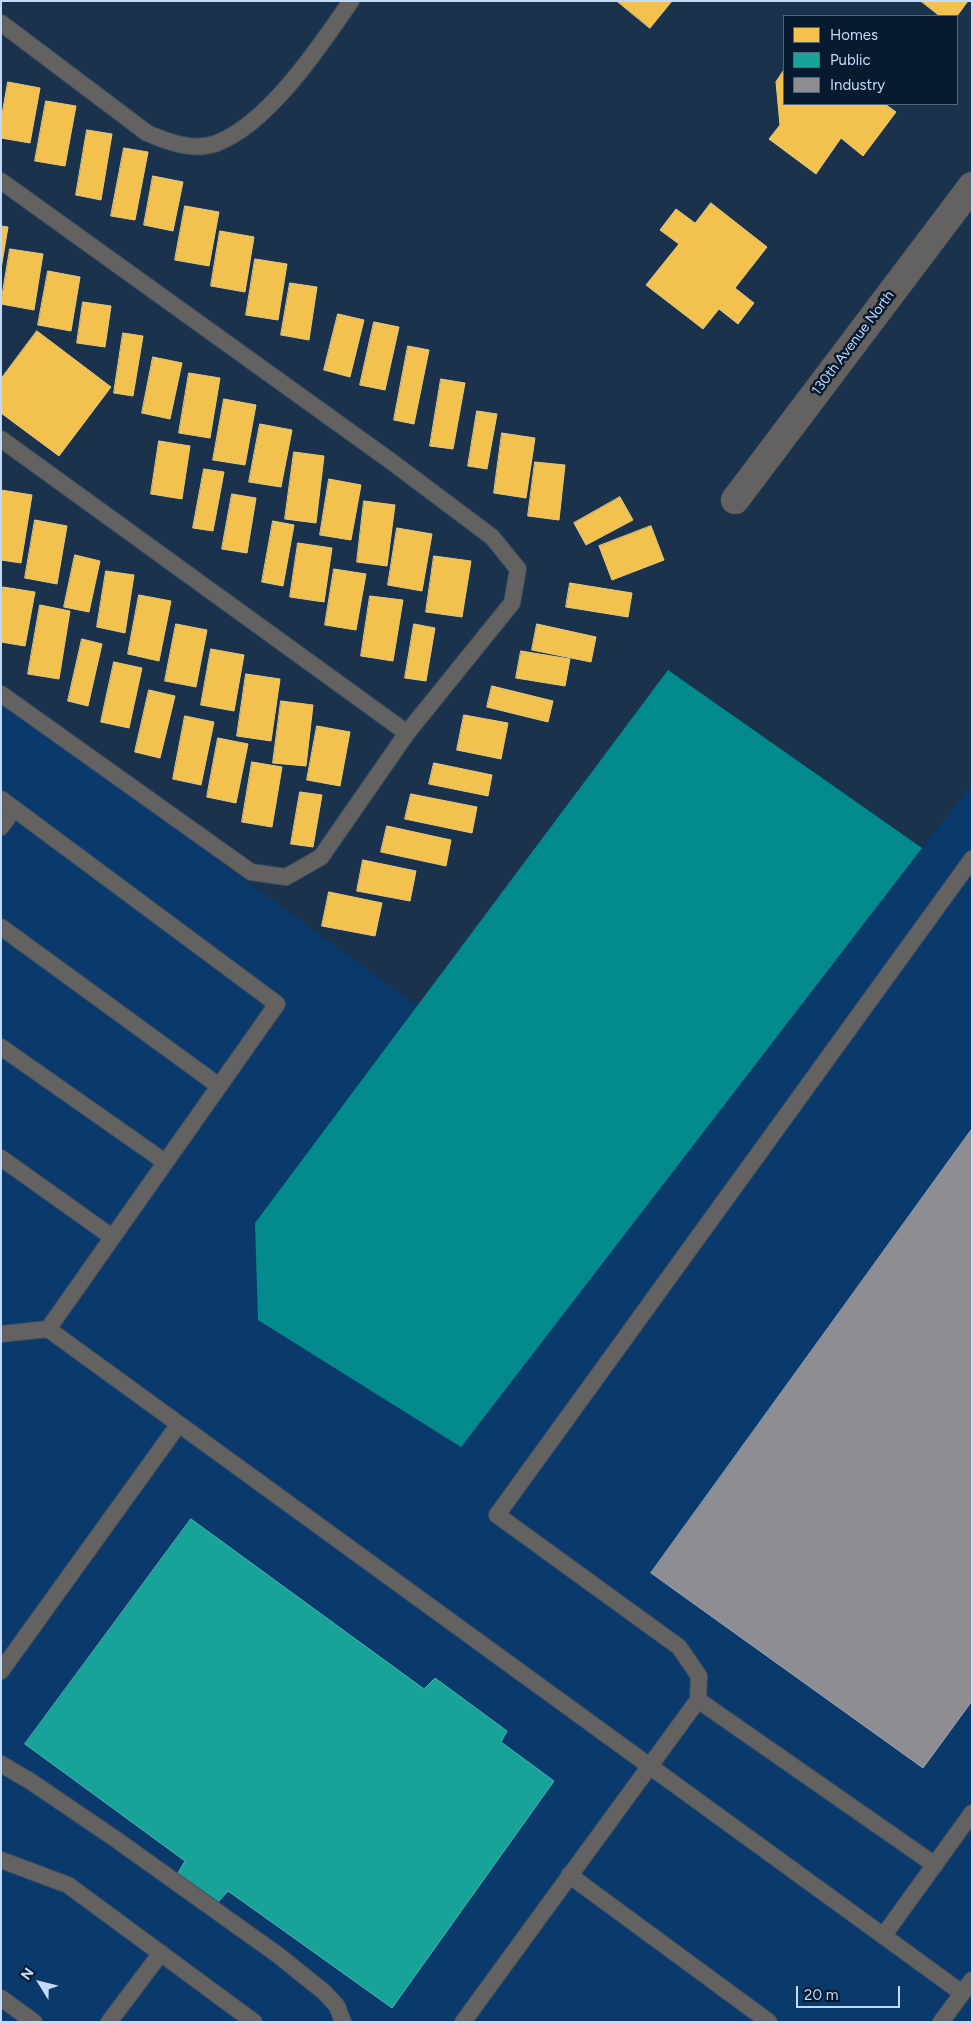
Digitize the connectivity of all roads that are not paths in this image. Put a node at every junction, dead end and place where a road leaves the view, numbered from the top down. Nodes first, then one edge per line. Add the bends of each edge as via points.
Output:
1 (351, 1) edge
2 (1, 23) edge
3 (1, 181) edge
4 (972, 186) edge
5 (1, 439) edge
6 (734, 500) dead end
7 (1, 694) edge
8 (407, 733) junction
9 (1, 799) edge
10 (14, 809) junction
11 (1, 827) edge
12 (972, 859) edge
13 (1, 927) edge
14 (1, 1047) edge
15 (219, 1086) junction
16 (1, 1158) edge
17 (165, 1162) junction
18 (112, 1237) junction
19 (48, 1328) junction
20 (1, 1334) edge
21 (179, 1424) junction
22 (1, 1671) edge
23 (698, 1700) junction
24 (1, 1764) edge
25 (650, 1766) junction
26 (972, 1813) edge
27 (1, 1860) edge
28 (935, 1865) junction
29 (569, 1875) junction
30 (884, 1935) junction
31 (161, 1953) junction
32 (967, 1986) edge
33 (1, 1998) edge
34 (34, 2022) edge
35 (109, 2022) edge
36 (254, 2022) edge
37 (343, 2022) edge
38 (463, 2022) edge
39 (769, 2022) edge
40 (941, 2022) edge

1 - 2 lane via 316,51 269,106 238,132 216,144 192,146 169,143 147,133
3 - 8 lane via 492,536 518,569 512,603
4 - 6 street, 130th Avenue North
5 - 8 lane
7 - 8 lane via 251,872 286,876 321,856
9 - 10 lane
10 - 11 lane
10 - 15 lane via 277,1004
12 - 23 lane via 497,1515 679,1647 699,1676
13 - 15 lane
14 - 17 lane
15 - 17 lane
16 - 18 lane
17 - 18 lane
18 - 19 lane
19 - 20 lane
19 - 21 lane
21 - 22 lane
21 - 25 lane
23 - 25 lane
23 - 28 lane
24 - 37 lane via 122,1843 278,1955 324,1992 337,2006
25 - 29 lane
25 - 30 lane
26 - 28 lane
27 - 31 lane via 68,1885
28 - 30 lane
29 - 38 lane
29 - 39 lane
30 - 32 lane
31 - 35 lane
31 - 36 lane
32 - 40 lane
33 - 34 lane

